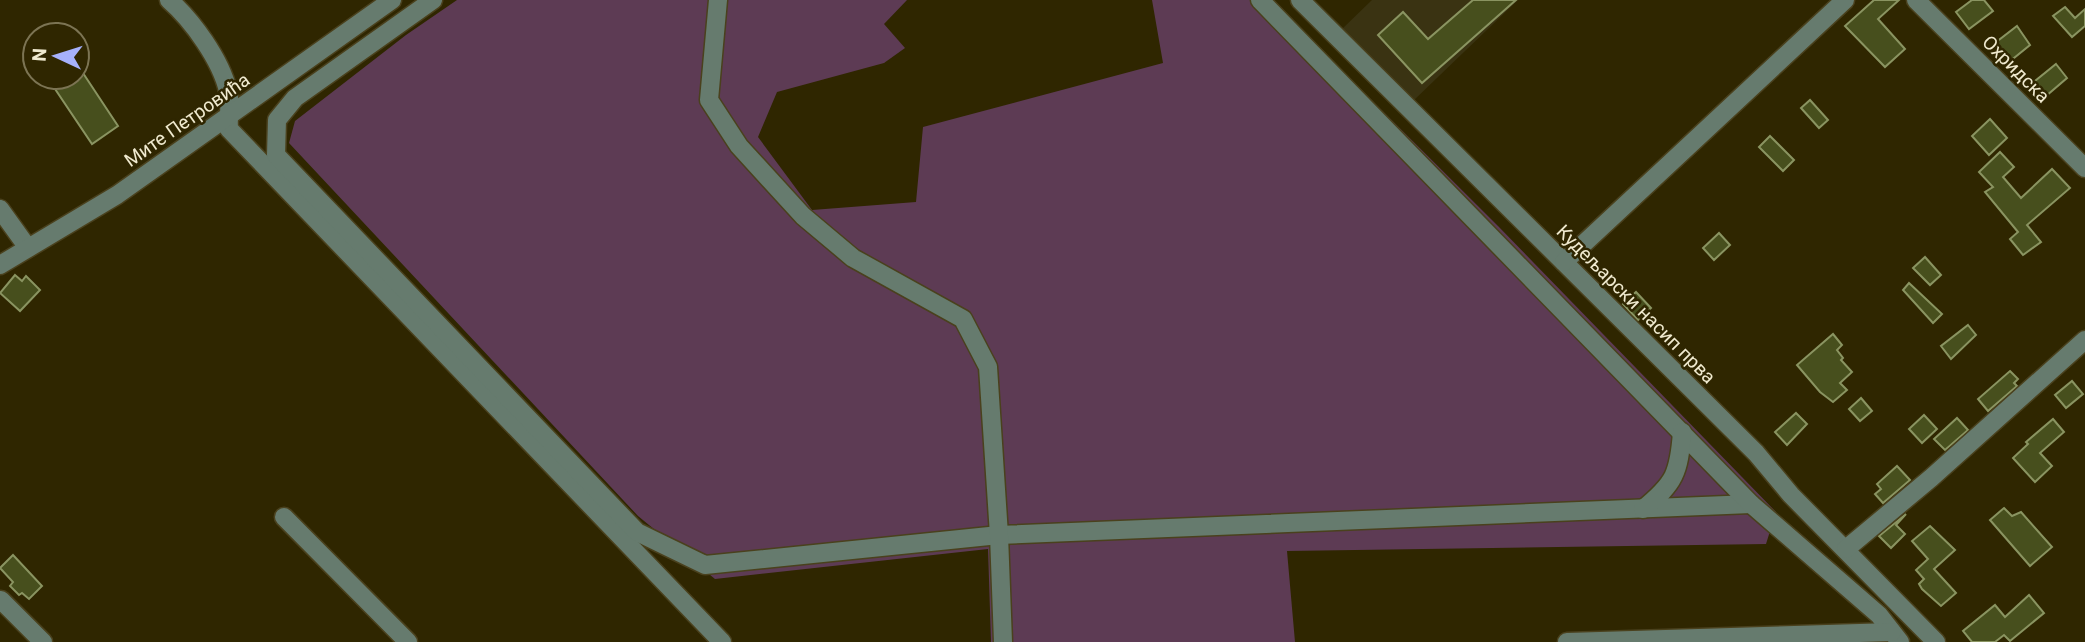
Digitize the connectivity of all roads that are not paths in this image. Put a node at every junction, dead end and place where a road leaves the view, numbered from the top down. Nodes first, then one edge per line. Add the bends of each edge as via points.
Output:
1 (169, 0) edge
2 (392, 0) edge
3 (433, 0) edge
4 (718, 0) edge
5 (1260, 0) edge
6 (1300, 0) edge
7 (1845, 0) edge
8 (1916, 0) edge
9 (228, 116) junction
10 (2085, 168) edge
11 (0, 209) edge
12 (28, 248) junction
13 (1564, 262) junction
14 (0, 265) edge
15 (2085, 341) edge
16 (1682, 432) junction
17 (1751, 505) junction
18 (1643, 509) junction
19 (284, 517) dead end
20 (999, 535) junction
21 (1846, 549) junction
22 (1, 600) edge
23 (1896, 637) edge
24 (1644, 640) edge
25 (43, 642) edge
26 (408, 642) edge
27 (722, 642) edge
28 (1003, 642) edge
29 (1567, 642) edge
30 (1936, 642) edge

1 - 9 street via 184,13 218,64 228,91
2 - 9 street, Мите Петровића
3 - 20 street via 295,98 277,120 276,155 637,532 705,565
4 - 20 street via 709,100 739,146 803,216 853,258 963,318 988,367
5 - 16 street
6 - 13 street, Кудељарски насип прва
7 - 13 street
8 - 10 street, Охридска
9 - 12 street, Мите Петровића via 117,195
9 - 27 street via 229,129
11 - 12 street
12 - 14 street, Мите Петровића
13 - 21 street, Кудељарски насип прва
15 - 21 street
16 - 17 street
16 - 18 street via 1680,462 1667,489
17 - 18 street
17 - 23 street via 1879,615
18 - 20 street
19 - 26 street
20 - 28 street
21 - 30 street, Кудељарски насип прва
22 - 25 street
23 - 24 street
24 - 29 street

